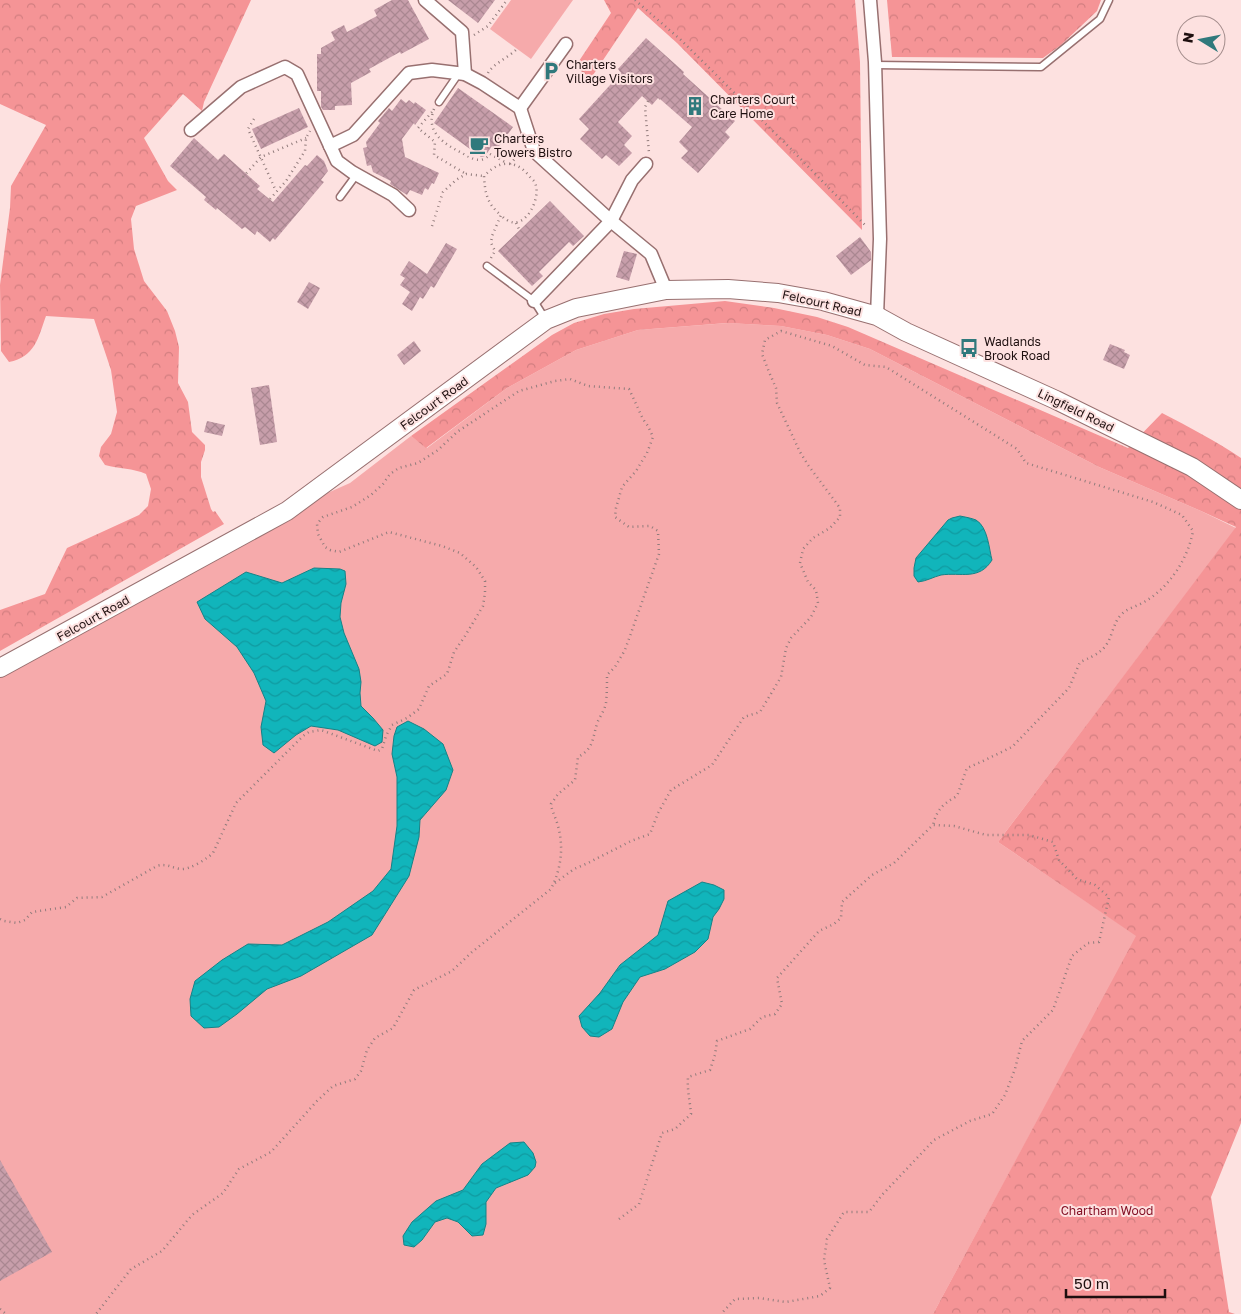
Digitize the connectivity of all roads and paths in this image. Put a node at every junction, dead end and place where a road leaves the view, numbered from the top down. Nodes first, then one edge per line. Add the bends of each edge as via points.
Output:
1 (507, 0) edge
2 (635, 0) edge
3 (870, 0) edge
4 (1109, 0) edge
5 (433, 2) edge
6 (462, 37) junction
7 (566, 44) dead end
8 (517, 49) dead end
9 (875, 65) junction
10 (462, 73) junction
11 (482, 83) junction
12 (648, 101) dead end
13 (439, 102) joint
14 (520, 108) junction
15 (434, 110) junction
16 (254, 119) dead end
17 (321, 126) junction
18 (191, 130) dead end
19 (306, 138) junction
20 (330, 146) junction
21 (261, 156) junction
22 (506, 163) junction
23 (646, 164) joint
24 (357, 174) junction
25 (466, 174) junction
26 (484, 176) junction
27 (243, 177) dead end
28 (276, 191) junction
29 (340, 197) dead end
30 (270, 199) dead end
31 (409, 210) dead end
32 (501, 215) junction
33 (611, 221) junction
34 (516, 222) junction
35 (432, 226) dead end
36 (520, 230) dead end
37 (880, 239) junction
38 (487, 266) joint
39 (666, 290) junction
40 (534, 300) junction
41 (877, 316) junction
42 (546, 320) junction
43 (906, 332) joint
44 (1241, 500) edge
45 (0, 668) edge
46 (932, 825) junction
47 (554, 884) junction
48 (0, 919) edge
49 (619, 1219) dead end
50 (0, 1309) edge
51 (6, 1314) edge
52 (96, 1314) edge
53 (721, 1314) edge

1 - 6 path via 488,26 476,35
2 - 37 path via 681,40
3 - 9 street
4 - 9 lane via 1100,20 1041,67
5 - 6 street via 462,32
6 - 10 street
7 - 14 street
8 - 11 path via 490,69
9 - 37 street
10 - 11 street
10 - 13 lane
10 - 20 street via 432,70 409,73 354,135
11 - 14 street
12 - 23 path via 644,107 649,153
13 - 15 path
14 - 33 street via 534,151
15 - 22 path via 433,127 446,145 475,160 490,154
15 - 25 path via 418,128 435,142 434,155
16 - 21 path via 248,128
17 - 18 street via 297,74 285,67 241,87
17 - 19 path via 310,131
17 - 20 street
19 - 21 path
19 - 28 path via 305,151
20 - 24 street via 337,161
21 - 27 path
21 - 28 path
22 - 26 path via 492,168
22 - 34 path via 526,172 535,183 537,196 531,210 524,219
23 - 33 street via 632,180
24 - 29 lane
24 - 31 street via 393,195
25 - 26 path
25 - 35 path via 443,192
26 - 32 path via 487,200
28 - 30 path
32 - 34 path
32 - 38 path via 491,242 495,251
33 - 39 street via 651,254
33 - 40 street
34 - 36 path
37 - 41 street
38 - 40 lane
39 - 41 street, Felcourt Road via 728,288 778,293
39 - 42 street, Felcourt Road via 576,308
40 - 42 lane
41 - 43 street, Felcourt Road
42 - 45 street, Felcourt Road via 287,511
43 - 44 street, Lingfield Road via 1184,463
46 - 47 path via 945,802 957,796 967,768 1012,747 1069,688 1080,662 1097,655 1108,644 1116,620 1125,610 1162,589 1178,570 1193,531 1182,516 1153,502 1026,463 1017,449 886,367 865,365 832,346 782,331 765,340 762,354 776,388 777,403 800,452 840,508 840,517 803,549 800,562 808,582 816,590 818,604 811,617 791,638 781,678 760,712 744,717 712,764 671,790 650,834 574,870
46 - 49 path via 894,863 872,875 842,902 841,918 819,931 777,978 782,1004 775,1014 762,1017 750,1029 718,1041 710,1070 688,1077 691,1114 675,1129 662,1133 639,1204
46 - 53 path via 954,826 986,835 1029,835 1053,842 1059,860 1077,879 1095,885 1109,897 1099,942 1088,944 1072,956 1053,1010 1022,1041 1005,1095 992,1114 970,1121 934,1140 870,1212 844,1212 827,1239 824,1260 830,1288 820,1296 786,1302 735,1299
47 - 48 path via 562,851 551,804 575,780 578,757 586,753 592,743 606,705 607,675 625,650 659,554 658,531 650,526 628,527 616,517 622,486 636,471 653,437 648,426 629,389 588,386 570,379 519,391 418,463 390,474 371,495 352,507 323,517 317,524 318,534 330,550 339,552 388,532 460,553 485,581 483,606 454,652 447,674 429,686 419,710 392,725 382,749 378,751 321,730 308,732 236,803 213,854 208,858 187,869 163,864 157,866 102,897 77,898 66,907 32,912 17,923
47 - 52 path via 452,971 414,990 393,1028 375,1038 367,1050 355,1079 333,1086 271,1152 239,1169 223,1193 192,1215 162,1251 131,1269
50 - 51 path

